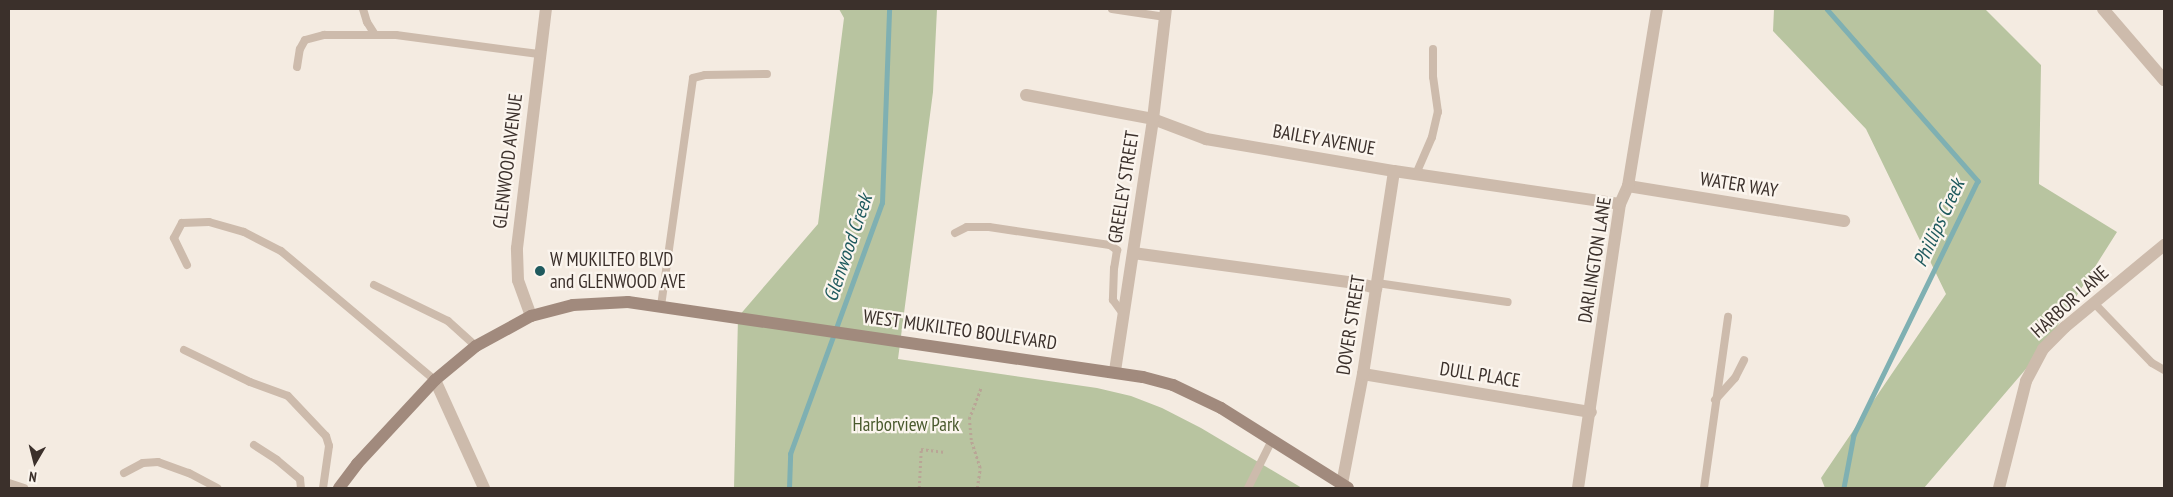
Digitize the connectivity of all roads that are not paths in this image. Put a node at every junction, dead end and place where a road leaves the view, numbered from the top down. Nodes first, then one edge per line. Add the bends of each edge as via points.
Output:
1 (363, 9) edge
2 (546, 9) edge
3 (1112, 9) edge
4 (1657, 9) edge
5 (2103, 9) edge
6 (1166, 13) edge
7 (375, 35) junction
8 (1433, 49) dead end
9 (540, 54) junction
10 (297, 67) dead end
11 (767, 74) dead end
12 (2164, 80) edge
13 (1026, 95) dead end
14 (1153, 119) junction
15 (1394, 171) junction
16 (1416, 174) junction
17 (1628, 186) junction
18 (1620, 204) junction
19 (1844, 221) dead end
20 (955, 233) dead end
21 (2164, 245) edge
22 (1133, 253) junction
23 (187, 265) dead end
24 (374, 285) dead end
25 (1377, 286) junction
26 (1508, 302) dead end
27 (2094, 303) junction
28 (661, 306) junction
29 (1123, 314) junction
30 (531, 316) junction
31 (1728, 317) dead end
32 (476, 346) junction
33 (184, 350) dead end
34 (1744, 360) dead end
35 (2164, 370) edge
36 (1115, 371) junction
37 (1363, 374) junction
38 (435, 380) junction
39 (1715, 400) junction
40 (1591, 412) junction
41 (1272, 440) junction
42 (254, 445) dead end
43 (124, 473) dead end
44 (9, 483) edge
45 (1345, 486) edge
46 (24, 488) edge
47 (218, 488) edge
48 (302, 488) edge
49 (323, 488) edge
50 (339, 488) edge
51 (484, 488) edge
52 (1248, 488) edge
53 (1578, 488) edge
54 (1704, 488) edge
55 (1999, 488) edge

1 - 7 lane via 366,22
2 - 9 street, GLENWOOD AVENUE
3 - 6 lane
4 - 17 street, DARLINGTON LANE
5 - 12 street
6 - 14 street, GREELEY STREET
7 - 9 lane
7 - 10 lane via 324,35 305,40
8 - 16 lane via 1438,112 1432,138
9 - 30 street, GLENWOOD AVENUE via 517,248 518,280
11 - 28 lane via 693,78
13 - 14 street, BAILEY AVENUE
14 - 15 street, BAILEY AVENUE via 1206,139
14 - 22 street, GREELEY STREET
15 - 16 street, BAILEY AVENUE
15 - 25 street, DOVER STREET
16 - 18 street, BAILEY AVENUE
17 - 18 street, DARLINGTON LANE
17 - 19 street, WATER WAY
18 - 40 street, DARLINGTON LANE
20 - 29 lane via 967,227 989,227 1110,245 1117,250 1113,300
21 - 27 street, HARBOR LANE
22 - 25 street
22 - 29 street, GREELEY STREET
23 - 38 lane via 174,238 182,223 209,222 244,232 281,251
24 - 32 lane via 448,321
25 - 26 lane
25 - 37 street, DOVER STREET
27 - 35 lane via 2152,363
27 - 55 street, HARBOR LANE via 2044,349 2026,380
28 - 30 main road, WEST MUKILTEO BOULEVARD via 628,302 573,304
28 - 36 main road, WEST MUKILTEO BOULEVARD
29 - 36 street, GREELEY STREET
30 - 32 main road, WEST MUKILTEO BOULEVARD
31 - 39 lane
32 - 38 main road, WEST MUKILTEO BOULEVARD
33 - 49 lane via 250,382 288,396 326,436 329,446
34 - 39 lane via 1735,378
36 - 41 main road, WEST MUKILTEO BOULEVARD via 1173,385 1196,395
37 - 40 street, DULL PLACE
37 - 45 street, DOVER STREET
38 - 50 main road, WEST MUKILTEO BOULEVARD via 356,464
38 - 51 street
39 - 54 lane
40 - 53 street, DARLINGTON LANE
41 - 45 main road, WEST MUKILTEO BOULEVARD
41 - 52 lane
42 - 48 lane via 295,474
43 - 47 lane via 143,463 158,462
44 - 46 lane

